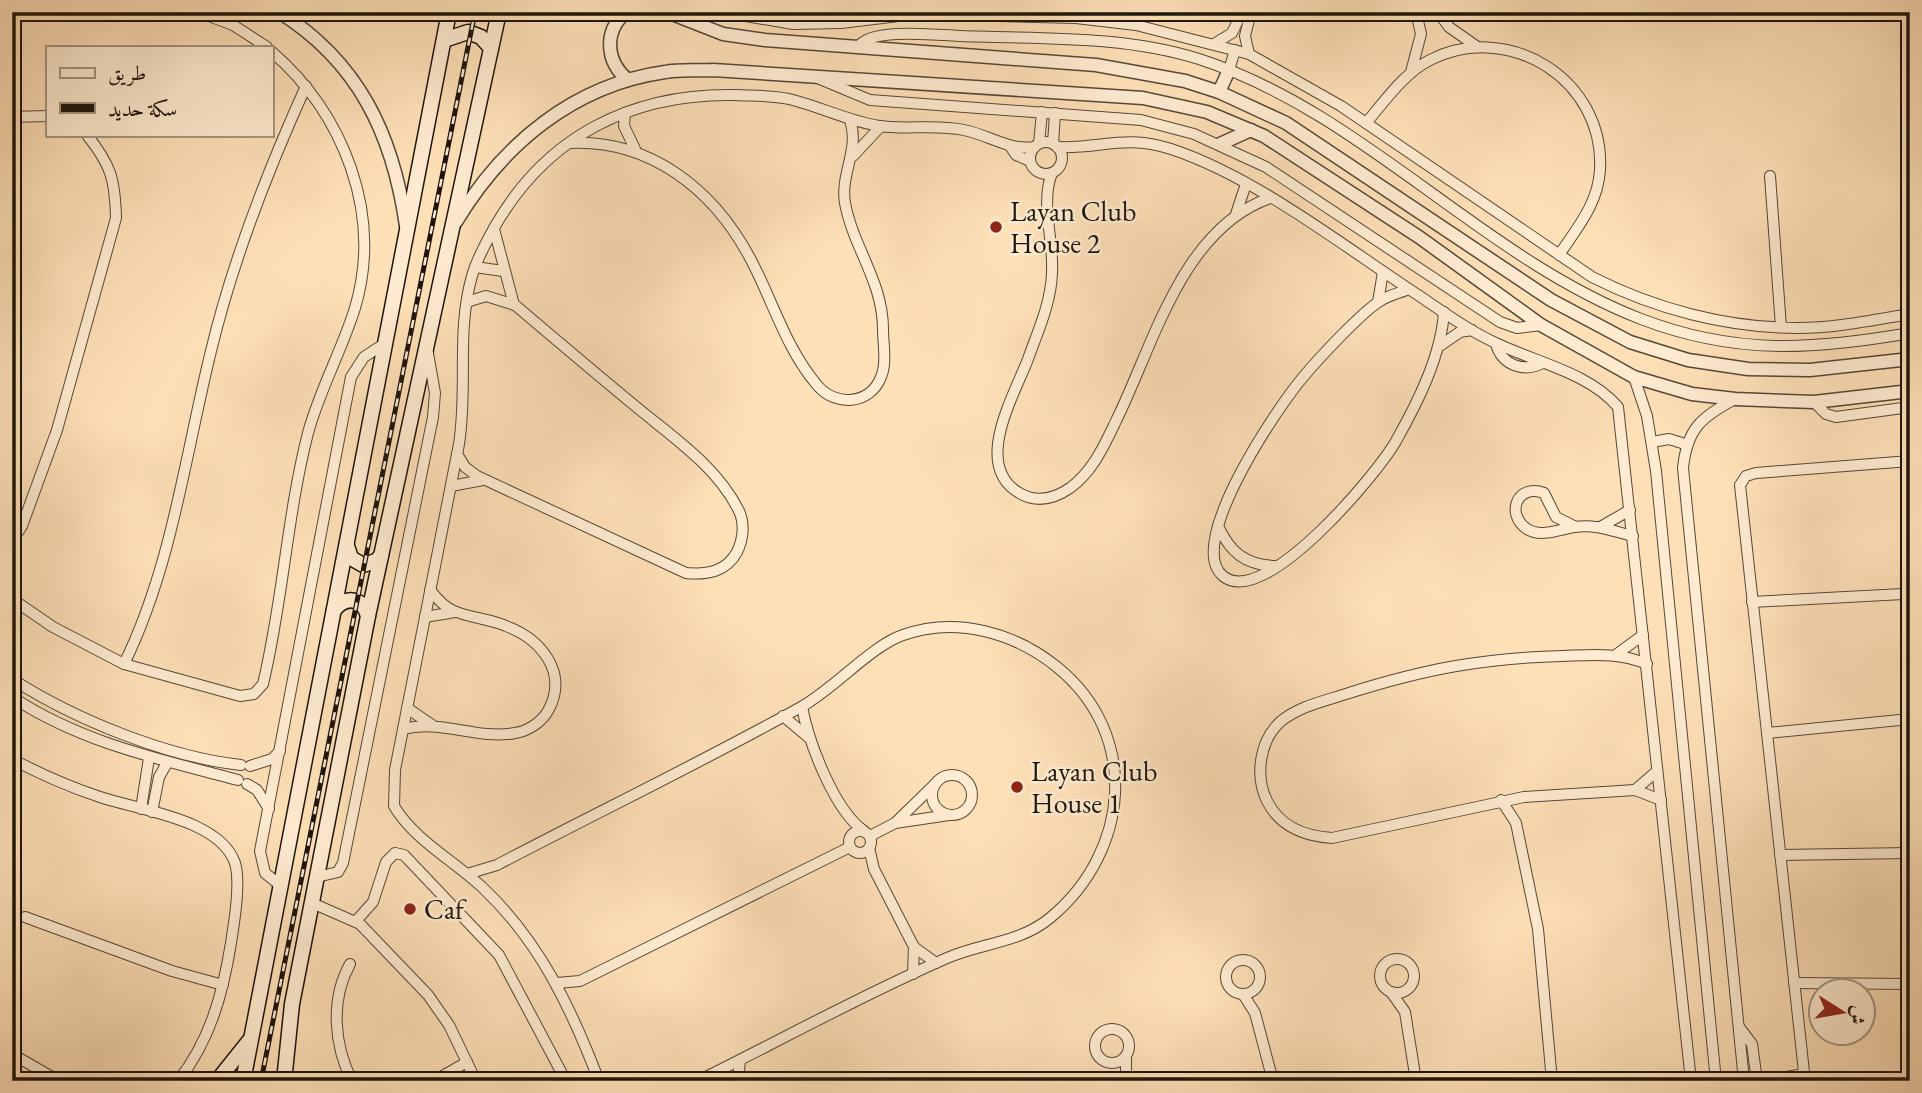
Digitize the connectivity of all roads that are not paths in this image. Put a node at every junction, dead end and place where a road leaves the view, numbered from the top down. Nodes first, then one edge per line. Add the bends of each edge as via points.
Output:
1 (198, 12) edge
2 (279, 12) edge
3 (449, 12) edge
4 (499, 12) edge
5 (626, 12) edge
6 (667, 12) edge
7 (722, 12) edge
8 (791, 12) edge
9 (813, 12) edge
10 (1416, 12) edge
11 (1437, 12) edge
12 (1042, 15) edge
13 (292, 16) edge
14 (1093, 16) edge
15 (1245, 16) edge
16 (779, 23) junction
17 (818, 24) junction
18 (444, 40) junction
19 (264, 46) edge
20 (1217, 46) junction
21 (858, 47) junction
22 (1476, 47) junction
23 (491, 48) junction
24 (1235, 50) junction
25 (273, 53) edge
26 (1249, 54) junction
27 (1222, 68) junction
28 (1410, 72) junction
29 (815, 77) junction
30 (628, 80) junction
31 (306, 86) junction
32 (1219, 92) junction
33 (1042, 112) junction
34 (625, 113) junction
35 (1055, 113) junction
36 (46, 116) edge
37 (12, 117) edge
38 (850, 120) junction
39 (1366, 123) junction
40 (881, 126) junction
41 (590, 128) junction
42 (1251, 130) junction
43 (88, 136) edge
44 (593, 142) junction
45 (568, 143) junction
46 (1220, 144) junction
47 (1010, 146) junction
48 (1037, 146) junction
49 (1055, 146) junction
50 (1085, 148) junction
51 (635, 149) junction
52 (851, 159) junction
53 (1030, 161) junction
54 (1056, 169) junction
55 (1037, 172) junction
56 (1770, 177) dead end
57 (1245, 184) junction
58 (1047, 194) junction
59 (1270, 198) junction
60 (1397, 198) junction
61 (1236, 215) junction
62 (1387, 216) junction
63 (1428, 218) junction
64 (455, 223) junction
65 (406, 228) junction
66 (494, 229) junction
67 (1419, 237) junction
68 (1559, 255) junction
69 (475, 267) junction
70 (503, 271) junction
71 (1383, 272) junction
72 (506, 282) junction
73 (1409, 289) junction
74 (496, 297) junction
75 (467, 302) junction
76 (1378, 302) junction
77 (515, 305) junction
78 (1444, 312) junction
79 (1910, 314) edge
80 (1541, 325) junction
81 (1781, 327) junction
82 (1472, 330) junction
83 (1910, 333) edge
84 (384, 344) junction
85 (1440, 345) junction
86 (428, 354) junction
87 (1910, 359) edge
88 (1634, 377) junction
89 (1910, 391) edge
90 (1735, 399) junction
91 (1814, 402) junction
92 (1910, 407) edge
93 (1652, 442) junction
94 (1685, 444) junction
95 (457, 454) junction
96 (1910, 461) edge
97 (484, 480) junction
98 (451, 486) junction
99 (1630, 510) junction
100 (1217, 526) junction
101 (1602, 526) junction
102 (1576, 527) junction
103 (1633, 536) junction
104 (12, 541) edge
105 (347, 545) junction
106 (381, 556) junction
107 (1279, 566) junction
108 (430, 590) junction
109 (1903, 594) dead end
110 (12, 599) edge
111 (1752, 602) junction
112 (334, 610) junction
113 (455, 612) junction
114 (368, 616) junction
115 (425, 617) junction
116 (1643, 635) junction
117 (1617, 654) junction
118 (124, 664) junction
119 (1647, 664) junction
120 (12, 679) edge
121 (32, 692) junction
122 (12, 697) edge
123 (23, 705) junction
124 (802, 706) junction
125 (407, 708) junction
126 (783, 716) junction
127 (1910, 719) edge
128 (432, 725) junction
129 (403, 729) junction
130 (1767, 733) junction
131 (808, 737) junction
132 (281, 751) junction
133 (149, 758) junction
134 (12, 759) edge
135 (225, 762) junction
136 (167, 763) junction
137 (1657, 771) junction
138 (223, 776) junction
139 (936, 784) junction
140 (1635, 790) junction
141 (1524, 797) junction
142 (1501, 800) junction
143 (1661, 800) junction
144 (141, 809) junction
145 (269, 810) junction
146 (152, 812) junction
147 (847, 816) junction
148 (949, 816) junction
149 (895, 823) junction
150 (1516, 823) junction
151 (867, 834) junction
152 (851, 846) junction
153 (869, 848) junction
154 (1910, 853) edge
155 (1780, 855) junction
156 (497, 864) junction
157 (874, 869) junction
158 (467, 874) junction
159 (317, 877) junction
160 (281, 886) junction
161 (485, 890) junction
162 (312, 903) junction
163 (25, 917) dead end
164 (356, 921) junction
165 (914, 947) junction
166 (936, 963) junction
167 (350, 964) dead end
168 (913, 974) junction
169 (580, 981) junction
170 (557, 983) junction
171 (1794, 984) junction
172 (1910, 984) edge
173 (223, 985) junction
174 (1411, 986) junction
175 (1256, 987) junction
176 (1390, 991) junction
177 (1243, 994) junction
178 (566, 1001) junction
179 (1405, 1012) junction
180 (1255, 1013) junction
181 (1739, 1026) junction
182 (252, 1037) junction
183 (12, 1054) edge
184 (1126, 1057) junction
185 (740, 1060) junction
186 (467, 1062) junction
187 (1109, 1064) junction
188 (718, 1071) junction
189 (1805, 1078) edge
190 (59, 1081) edge
191 (178, 1081) edge
192 (217, 1081) edge
193 (243, 1081) edge
194 (284, 1081) edge
195 (352, 1081) edge
196 (434, 1081) edge
197 (475, 1081) edge
198 (566, 1081) edge
199 (599, 1081) edge
200 (698, 1081) edge
201 (736, 1081) edge
202 (1125, 1081) edge
203 (1273, 1081) edge
204 (1416, 1081) edge
205 (1552, 1081) edge
206 (1691, 1081) edge
207 (1716, 1081) edge
208 (1744, 1081) edge
209 (1756, 1081) edge
210 (1762, 1081) edge

1 - 19 street via 233,25
2 - 13 street
3 - 18 main road
4 - 23 main road
5 - 30 street via 612,29 609,48 615,66
6 - 21 street via 723,34
7 - 16 street
8 - 16 street
9 - 17 street
10 - 28 street via 1421,34
11 - 22 street
12 - 14 street
12 - 17 street via 906,14
13 - 65 street via 325,46 361,91 393,162
14 - 20 street
15 - 20 street
15 - 26 street
16 - 17 street
18 - 23 main road via 468,32
18 - 65 main road
20 - 24 street
20 - 27 street
21 - 27 street via 874,36 1087,41 1161,50
21 - 32 street via 1096,65
22 - 28 street via 1446,52
22 - 68 street via 1508,48 1546,64 1576,92 1595,129 1599,149 1596,190 1590,210
23 - 64 main road
24 - 26 street
24 - 27 street
25 - 31 street
26 - 39 street
27 - 32 street
27 - 83 street via 1268,88 1335,128 1564,282 1644,320 1713,340 1765,348 1811,348
28 - 39 street
29 - 30 street via 666,71
29 - 33 street via 870,100
29 - 42 street via 1143,98 1207,112
30 - 64 street via 573,102 532,130 496,164
31 - 118 street via 270,167 226,292 172,526 141,630
31 - 118 street via 342,144 361,202 367,242 354,311 308,433 263,684 254,694 240,696
32 - 60 street via 1286,123
33 - 35 street
33 - 48 street
34 - 38 street via 697,94 768,96 812,105
34 - 41 street
34 - 51 street via 624,126
35 - 46 street via 1141,120
35 - 49 street
36 - 37 street
38 - 40 street
38 - 52 street via 854,137
39 - 68 street
40 - 47 street via 956,128
40 - 52 street
41 - 44 street
41 - 45 street
42 - 46 street
42 - 62 street
43 - 104 street via 107,160 116,184 116,218 57,430 22,526
44 - 45 street
44 - 51 street
45 - 66 street via 525,181
46 - 80 street via 1283,177 1500,322 1517,328
47 - 48 street
47 - 53 street via 1016,155
48 - 49 street
48 - 53 street
49 - 50 street
49 - 54 street via 1061,156
50 - 54 street
50 - 57 street via 1117,140 1147,142
51 - 52 street via 663,164 713,206 751,259 786,340 817,386 830,397 845,401 874,389 884,359 880,301 845,202
53 - 55 street
54 - 55 street
54 - 58 street
55 - 58 street
56 - 81 street
57 - 59 street
57 - 61 street
58 - 61 street via 1052,248 1048,300 1003,424 997,457 1006,480 1031,499 1053,498 1092,466 1181,279 1197,255
59 - 61 street
59 - 71 street
60 - 62 street via 1400,208
60 - 63 street
62 - 67 street
63 - 67 street via 1416,227
63 - 87 street via 1551,300 1658,352 1718,365 1778,370
64 - 86 main road
65 - 84 main road
66 - 69 street
66 - 70 street
67 - 80 street
68 - 81 street via 1631,297 1728,322
69 - 70 street
69 - 75 street
70 - 72 street
71 - 73 street
71 - 76 street
72 - 74 street
72 - 77 street
73 - 76 street
73 - 78 street
74 - 75 street
74 - 77 street
75 - 95 street via 461,332 464,393
76 - 100 street via 1303,376 1248,456
77 - 97 street via 703,462 739,511 741,544 733,559 719,570 687,573
78 - 82 street
78 - 85 street
79 - 81 street via 1833,326
80 - 88 street
82 - 85 street
82 - 99 street via 1594,384 1618,407
84 - 105 main road
84 - 132 street via 364,357 351,377
85 - 107 street via 1382,462 1313,539
86 - 106 main road
86 - 159 street via 435,393 433,417 344,863 338,872
88 - 90 street via 1692,394
88 - 93 street
89 - 91 street
90 - 91 street
90 - 94 street via 1698,424
91 - 92 street via 1836,417
93 - 94 street via 1669,439
93 - 207 street
94 - 181 street via 1683,468
95 - 97 street via 465,467
95 - 98 street
96 - 111 street via 1746,476 1740,490
97 - 98 street
98 - 108 street
99 - 101 street
99 - 103 street
100 - 107 street via 1240,558
100 - 107 street via 1214,566 1224,578 1239,582
101 - 102 street
101 - 103 street
102 - 102 street via 1539,533 1527,529 1515,509 1517,498 1534,489 1544,493 1556,517
103 - 116 street
105 - 106 main road via 351,558 363,565
105 - 112 main road
106 - 114 main road
108 - 113 street
108 - 115 street
109 - 111 street
110 - 118 street via 53,627
111 - 130 street
112 - 114 main road via 354,599
112 - 160 main road
113 - 115 street
113 - 128 street via 506,626 534,642 548,656 556,675 556,695 534,726 517,733 483,734
114 - 159 main road
115 - 125 street
116 - 117 street
116 - 119 street
117 - 119 street
117 - 142 street via 1500,657 1403,676 1298,710 1279,724 1265,743 1259,766 1262,790 1272,811 1290,828 1311,837 1332,838
119 - 137 street
120 - 121 street
121 - 123 street
121 - 135 street via 115,731
122 - 123 street
123 - 133 street via 71,730
124 - 126 street
124 - 131 street
124 - 166 street via 895,639 948,626 993,632 1035,649 1071,678 1098,714 1115,757 1116,804 1103,849 1080,888 1033,930
125 - 128 street
125 - 129 street
126 - 131 street
126 - 156 street
127 - 130 street
128 - 129 street
129 - 158 street via 394,806 408,824
130 - 155 street
131 - 147 street
132 - 135 street via 272,759 245,766
132 - 145 street
133 - 136 street
133 - 144 street
134 - 144 street via 63,783
135 - 138 street
136 - 138 street
136 - 146 street via 159,777
137 - 140 street
137 - 143 street
138 - 145 street via 257,790
139 - 148 street via 934,803
139 - 148 street via 953,775 970,785 971,805
139 - 149 street
140 - 141 street
140 - 143 street
141 - 142 street
141 - 150 street
142 - 150 street
143 - 206 street
144 - 146 street
145 - 160 street via 260,859 265,873
146 - 173 street via 206,832 220,841 233,860 233,928
147 - 151 street
147 - 152 street
148 - 149 street
149 - 151 street
150 - 205 street via 1538,929
151 - 152 street via 853,832
151 - 153 street
152 - 153 street via 863,853
152 - 157 street
152 - 169 street
153 - 157 street
154 - 155 street
155 - 171 street
156 - 158 street
156 - 161 street
157 - 165 street
158 - 161 street
159 - 162 main road
160 - 182 main road
161 - 170 street
162 - 164 street
162 - 194 main road via 292,1004
163 - 173 street
164 - 186 street via 435,1003
164 - 198 street via 373,902 388,858 395,853 404,855 499,955
165 - 166 street
165 - 168 street
166 - 168 street
167 - 195 street via 337,1010 341,1051
168 - 185 street
169 - 170 street
169 - 178 street
170 - 178 street
171 - 172 street
171 - 189 street
173 - 191 street via 209,1031
174 - 176 street via 1400,993
174 - 176 street via 1412,968 1395,959 1381,973 1382,984
174 - 179 street
175 - 177 street
175 - 177 street via 1259,972 1253,964 1234,963 1227,982
175 - 180 street
176 - 179 street
177 - 180 street
178 - 199 street
179 - 204 street
180 - 203 street
181 - 208 street
181 - 209 street via 1752,1044
182 - 192 main road
182 - 193 main road
183 - 190 street
184 - 187 street
184 - 187 street via 1129,1044 1125,1034 1105,1031 1097,1038 1095,1049 1099,1059
184 - 202 street
185 - 188 street
185 - 201 street
186 - 196 street
186 - 197 street
187 - 202 street
188 - 200 street
188 - 201 street
189 - 210 street

